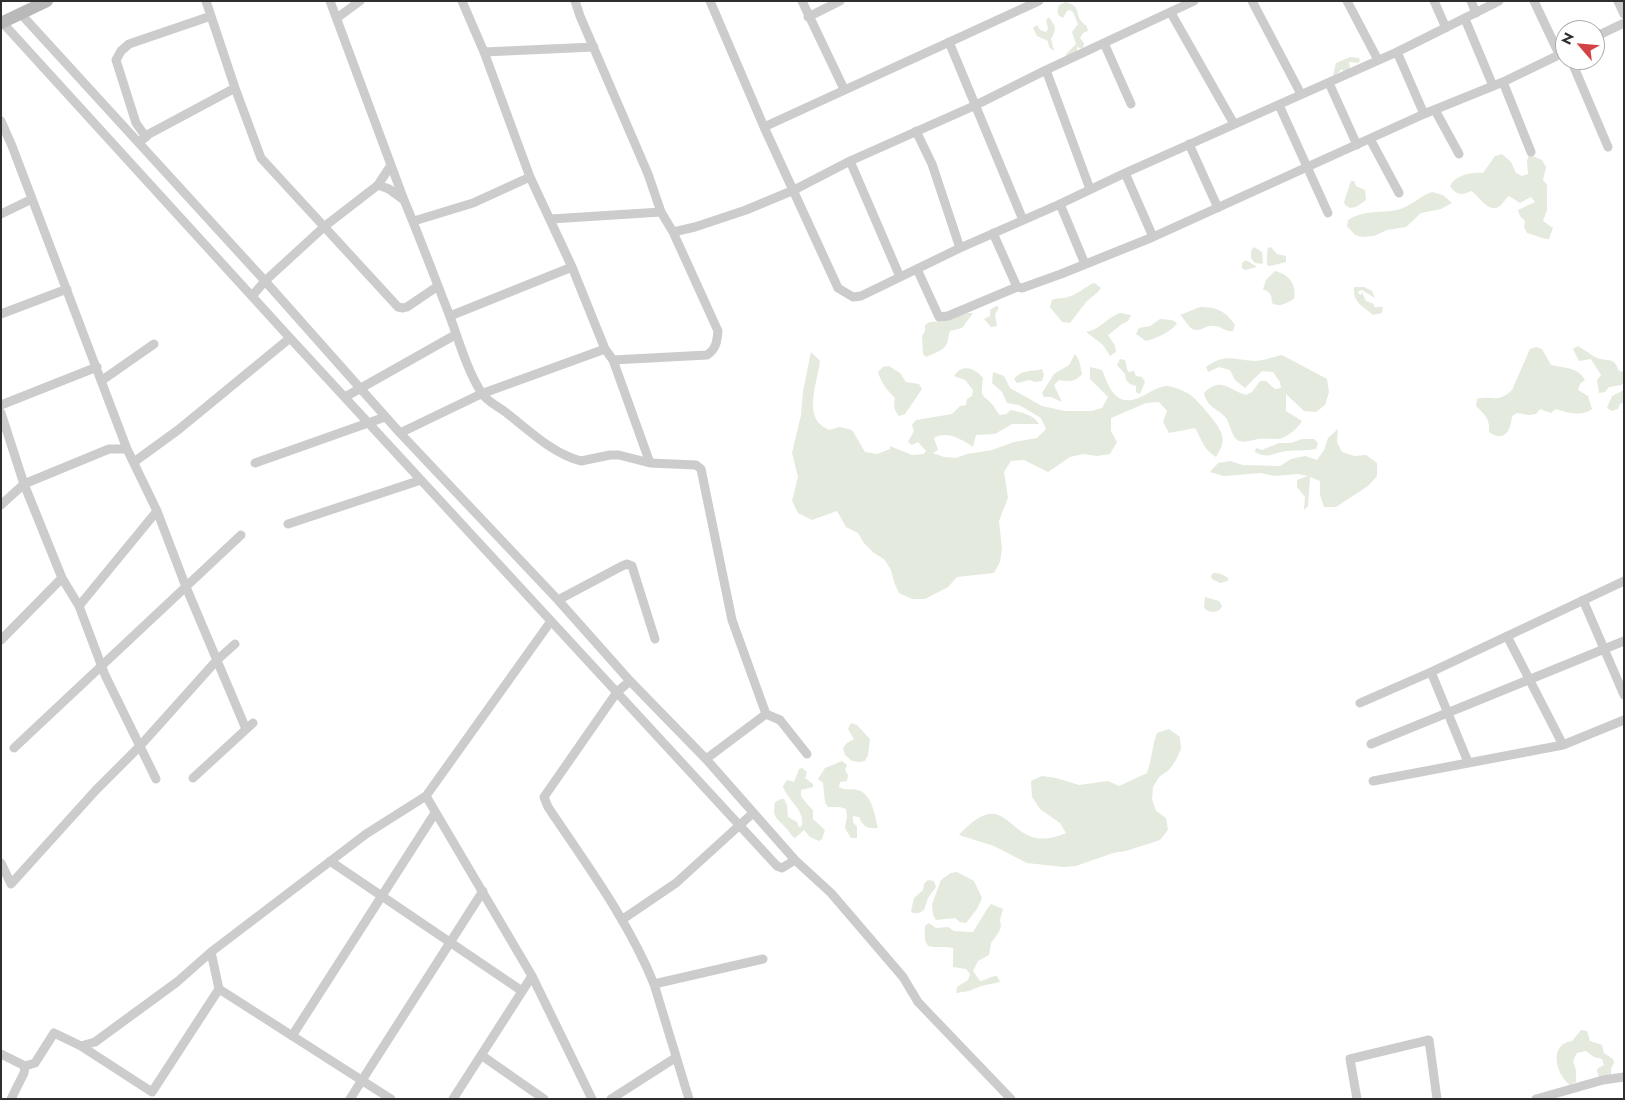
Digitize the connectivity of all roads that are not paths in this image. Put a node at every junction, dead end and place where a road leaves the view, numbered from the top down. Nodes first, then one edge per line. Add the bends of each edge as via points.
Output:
1 (47, 1) edge
2 (206, 1) edge
3 (330, 1) edge
4 (360, 1) edge
5 (462, 1) edge
6 (575, 1) edge
7 (710, 1) edge
8 (802, 1) edge
9 (840, 1) edge
10 (1039, 1) edge
11 (1194, 1) edge
12 (1252, 1) edge
13 (1347, 1) edge
14 (1434, 1) edge
15 (1471, 1) edge
16 (1499, 1) edge
17 (1534, 1) edge
18 (1618, 1) edge
19 (1170, 13) junction
20 (1476, 13) junction
21 (20, 14) junction
22 (1624, 14) edge
23 (211, 16) junction
24 (808, 17) junction
25 (336, 18) junction
26 (1465, 19) junction
27 (2, 22) edge
28 (1624, 23) edge
29 (1446, 28) junction
30 (1605, 32) edge
31 (1555, 40) edge
32 (949, 42) junction
33 (1104, 43) junction
34 (594, 47) junction
35 (484, 52) junction
36 (1397, 52) junction
37 (1555, 56) edge
38 (1378, 60) junction
39 (1046, 70) junction
40 (1574, 70) edge
41 (1503, 82) junction
42 (1329, 83) junction
43 (1493, 86) junction
44 (235, 88) junction
45 (844, 89) junction
46 (1301, 94) junction
47 (1131, 104) dead end
48 (976, 105) junction
49 (1279, 105) junction
50 (1435, 110) junction
51 (1424, 114) junction
52 (1, 121) edge
53 (1234, 124) junction
54 (764, 127) junction
55 (916, 131) junction
56 (4, 134) edge
57 (1370, 139) junction
58 (142, 140) junction
59 (1190, 144) junction
60 (1357, 145) junction
61 (1608, 147) dead end
62 (1531, 152) dead end
63 (1459, 154) dead end
64 (850, 161) junction
65 (392, 165) junction
66 (1307, 168) junction
67 (1125, 173) junction
68 (530, 177) junction
69 (378, 185) junction
70 (1090, 189) junction
71 (794, 190) junction
72 (1399, 193) dead end
73 (32, 199) junction
74 (404, 200) junction
75 (1060, 204) junction
76 (1218, 208) junction
77 (661, 212) junction
78 (1328, 213) dead end
79 (1, 214) edge
80 (551, 219) junction
81 (1023, 220) junction
82 (414, 221) junction
83 (325, 226) junction
84 (673, 232) junction
85 (993, 233) junction
86 (1153, 237) junction
87 (960, 248) junction
88 (1085, 264) junction
89 (572, 267) junction
90 (916, 269) junction
91 (900, 277) junction
92 (265, 281) junction
93 (438, 286) junction
94 (1017, 287) junction
95 (66, 289) junction
96 (252, 296) junction
97 (1, 314) edge
98 (450, 316) junction
99 (455, 335) junction
100 (290, 338) junction
101 (154, 344) dead end
102 (605, 348) junction
103 (613, 360) junction
104 (96, 367) junction
105 (102, 380) junction
106 (360, 388) junction
107 (482, 394) junction
108 (345, 397) junction
109 (1, 406) edge
110 (1, 413) edge
111 (385, 417) junction
112 (369, 423) junction
113 (400, 433) junction
114 (127, 449) junction
115 (134, 462) junction
116 (255, 463) dead end
117 (650, 463) junction
118 (421, 480) junction
119 (24, 484) junction
120 (1, 505) edge
121 (157, 510) junction
122 (288, 524) dead end
123 (241, 536) dead end
124 (62, 578) junction
125 (1624, 581) edge
126 (186, 587) junction
127 (558, 600) junction
128 (1583, 600) junction
129 (79, 606) junction
130 (551, 621) junction
131 (1507, 636) junction
132 (655, 639) dead end
133 (1, 640) edge
134 (593, 640) junction
135 (1624, 642) edge
136 (235, 644) dead end
137 (1604, 650) junction
138 (580, 651) junction
139 (217, 660) junction
140 (102, 664) junction
141 (1430, 672) junction
142 (1530, 680) junction
143 (630, 681) junction
144 (617, 692) junction
145 (1624, 695) edge
146 (1360, 703) dead end
147 (1448, 713) junction
148 (766, 714) junction
149 (1624, 720) edge
150 (1371, 744) dead end
151 (1563, 745) junction
152 (140, 746) junction
153 (14, 748) dead end
154 (807, 754) dead end
155 (706, 759) junction
156 (1468, 762) junction
157 (193, 778) dead end
158 (156, 779) dead end
159 (1373, 782) dead end
160 (426, 796) junction
161 (435, 813) junction
162 (754, 813) junction
163 (740, 826) junction
164 (768, 829) junction
165 (754, 840) junction
166 (795, 860) junction
167 (330, 861) junction
168 (1, 863) edge
169 (483, 892) junction
170 (382, 896) junction
171 (623, 919) junction
172 (451, 942) junction
173 (211, 952) junction
174 (763, 959) dead end
175 (532, 976) junction
176 (654, 984) junction
177 (219, 989) junction
178 (522, 991) junction
179 (292, 1036) junction
180 (81, 1046) junction
181 (1, 1054) edge
182 (481, 1055) junction
183 (675, 1058) junction
184 (25, 1066) junction
185 (1624, 1076) edge
186 (362, 1080) junction
187 (10, 1099) edge
188 (350, 1099) edge
189 (391, 1099) edge
190 (453, 1099) edge
191 (544, 1099) edge
192 (592, 1099) edge
193 (611, 1099) edge
194 (689, 1099) edge
195 (1012, 1099) edge
196 (1357, 1099) edge
197 (1437, 1099) edge
198 (1536, 1099) edge

1 - 21 street
2 - 23 street
3 - 25 street
4 - 25 street
5 - 35 street
6 - 34 street
7 - 54 street
8 - 24 street
9 - 24 street
10 - 32 street
11 - 19 street
12 - 46 street
13 - 38 street
14 - 29 street
15 - 20 street
16 - 20 street
17 - 31 street
18 - 22 street
19 - 33 street
19 - 53 street
20 - 26 street
21 - 27 street
21 - 58 street
23 - 44 street
23 - 58 street via 129,44 120,52 116,60
24 - 45 street
25 - 65 street
26 - 29 street
26 - 43 street
27 - 96 street
28 - 30 street
29 - 36 street
32 - 45 street
32 - 48 street
33 - 39 street
33 - 47 street
34 - 35 street
34 - 77 street
35 - 68 street
36 - 38 street
36 - 51 street
37 - 41 street
38 - 42 street
39 - 48 street
39 - 70 street
40 - 61 street
41 - 43 street
41 - 62 street
42 - 46 street
42 - 60 street
43 - 50 street
44 - 58 street
44 - 83 street via 261,158
45 - 54 street
46 - 49 street
48 - 55 street
48 - 81 street
49 - 53 street
49 - 66 street
50 - 51 street
50 - 63 street
51 - 57 street
52 - 56 street
53 - 59 street
54 - 71 street
55 - 64 street
55 - 87 street via 932,164
56 - 73 street
57 - 60 street
57 - 72 street
58 - 92 street
59 - 67 street
59 - 76 street
60 - 66 street
64 - 71 street
64 - 91 street
65 - 69 street
65 - 74 street
66 - 76 street
66 - 78 street
67 - 70 street
67 - 86 street
68 - 80 street
68 - 82 street via 473,203
69 - 74 street
69 - 83 street
70 - 75 street
71 - 84 street via 746,210
71 - 91 street via 838,288 853,297 861,296
73 - 79 street
73 - 95 street
74 - 82 street
75 - 81 street
75 - 88 street
76 - 86 street
77 - 80 street
77 - 84 street
80 - 89 street
81 - 85 street
82 - 93 street
83 - 92 street
83 - 93 street via 398,307 407,307
84 - 103 street via 718,331 713,351 707,355
85 - 87 street
85 - 94 street
86 - 88 street
87 - 90 street
88 - 94 street via 1037,283
89 - 98 street
89 - 102 street
90 - 91 street
90 - 94 street via 940,317
92 - 96 street
92 - 106 street
93 - 98 street
95 - 97 street
95 - 104 street
96 - 100 street
98 - 99 street
99 - 106 street
99 - 107 street
100 - 108 street
100 - 115 street
101 - 105 street
102 - 103 street
102 - 107 street
103 - 117 street
104 - 105 street
104 - 109 street
105 - 114 street
106 - 108 street
106 - 111 street
107 - 113 street
107 - 117 street via 548,445 577,460 619,455
108 - 112 street
110 - 119 street
111 - 112 street
111 - 113 street
112 - 116 street
112 - 118 street
113 - 127 street
114 - 115 street
114 - 119 street via 109,449
115 - 121 street
117 - 148 street via 696,465 701,469 732,620
118 - 122 street
118 - 130 street
119 - 120 street
119 - 124 street
121 - 126 street
121 - 129 street
123 - 126 street
124 - 129 street
124 - 133 street
125 - 128 street
126 - 139 street
126 - 140 street
127 - 132 street via 622,566 632,566
127 - 134 street
128 - 131 street
128 - 137 street
129 - 140 street
130 - 138 street
130 - 160 street
131 - 141 street
131 - 142 street
134 - 138 street
134 - 143 street
135 - 137 street
136 - 139 street
137 - 142 street
137 - 145 street
138 - 144 street
139 - 152 street
139 - 157 street via 249,726
140 - 152 street
140 - 153 street
141 - 146 street
141 - 147 street
142 - 147 street
142 - 151 street
143 - 144 street
143 - 155 street
144 - 163 street
144 - 171 street via 544,797
147 - 150 street
147 - 156 street
148 - 154 street via 780,720
148 - 155 street
149 - 151 street
151 - 156 street
152 - 158 street
152 - 168 street via 11,884
155 - 162 street
156 - 159 street
160 - 161 street
160 - 167 street
161 - 169 street
161 - 170 street
162 - 163 street
162 - 164 street
163 - 165 street
163 - 171 street via 676,883
164 - 165 street
164 - 166 street
165 - 166 street via 780,868
166 - 195 street via 831,893 903,977 918,1002
167 - 170 street
167 - 173 street
169 - 172 street
169 - 175 street
170 - 172 street
170 - 179 street
171 - 176 street
172 - 178 street
172 - 186 street
173 - 177 street
173 - 180 street via 95,1042
174 - 176 street
175 - 178 street
175 - 192 street
176 - 183 street
177 - 179 street
177 - 180 street via 152,1092
178 - 182 street
179 - 186 street
180 - 184 street via 54,1033 35,1063
181 - 184 street
182 - 190 street
182 - 191 street
183 - 193 street
183 - 194 street
184 - 187 street
185 - 198 street
186 - 188 street
186 - 189 street
196 - 197 street via 1350,1059 1428,1040

